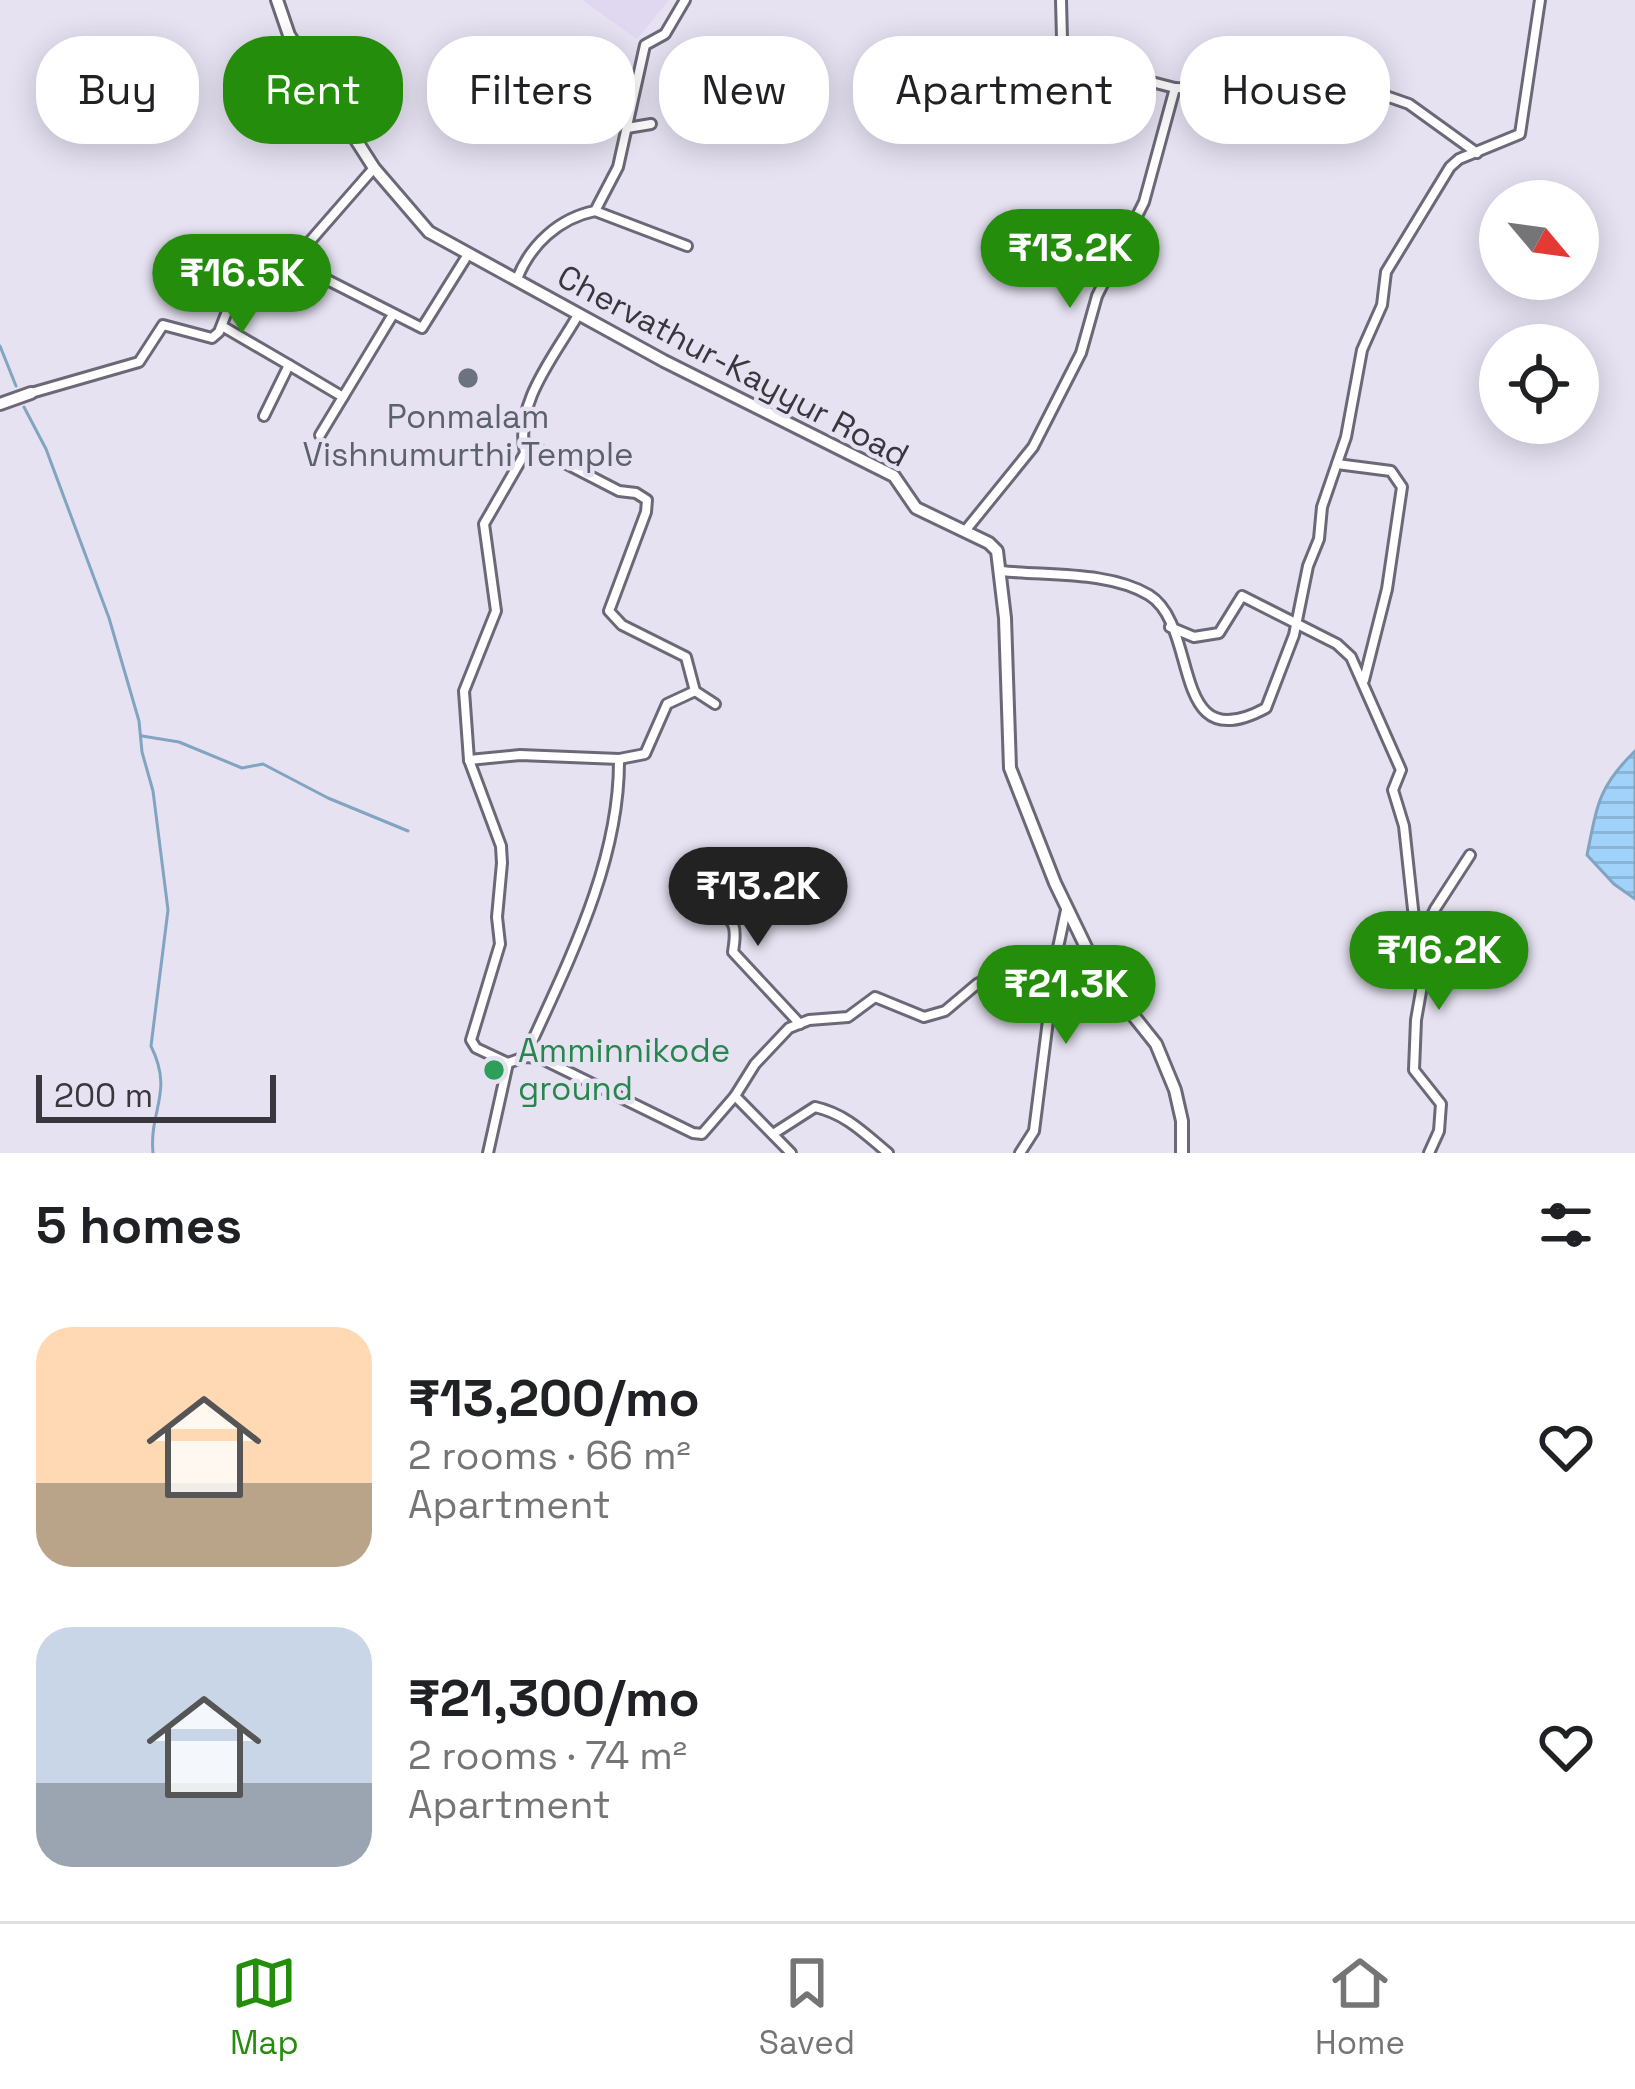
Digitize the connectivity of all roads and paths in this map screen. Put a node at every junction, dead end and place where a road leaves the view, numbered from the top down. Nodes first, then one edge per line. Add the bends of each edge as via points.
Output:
1 (277, 0) edge
2 (685, 0) edge
3 (1061, 0) edge
4 (1540, 0) edge
5 (1175, 88) junction
6 (635, 91) edge
7 (651, 124) dead end
8 (635, 127) edge
9 (623, 144) edge
10 (1477, 153) junction
11 (374, 168) junction
12 (595, 212) junction
13 (687, 246) dead end
14 (467, 256) junction
15 (292, 262) junction
16 (517, 279) junction
17 (578, 314) junction
18 (392, 316) junction
19 (222, 326) junction
20 (289, 365) junction
21 (32, 393) joint
22 (343, 397) junction
23 (6, 402) edge
24 (264, 416) dead end
25 (320, 435) dead end
26 (523, 441) junction
27 (1337, 464) junction
28 (964, 532) junction
29 (1001, 571) junction
30 (1297, 624) junction
31 (1170, 627) junction
32 (1363, 681) junction
33 (695, 691) junction
34 (715, 704) dead end
35 (619, 759) junction
36 (469, 760) junction
37 (1470, 856) dead end
38 (706, 901) dead end
39 (1067, 908) junction
40 (1417, 946) junction
41 (1055, 957) junction
42 (800, 1024) junction
43 (525, 1057) junction
44 (508, 1063) junction
45 (735, 1096) junction
46 (773, 1134) junction
47 (488, 1153) edge
48 (791, 1153) edge
49 (888, 1153) edge
50 (1020, 1153) edge
51 (1182, 1153) edge
52 (1429, 1153) edge

1 - 11 main road, Chervathur-Kayyur Road via 290,35
2 - 6 street via 665,34 645,45
3 - 5 street via 1062,39 1074,56
4 - 10 street via 1520,134
5 - 10 street via 1343,81 1409,104
5 - 28 street via 1144,202 1097,296 1081,353 1033,447
7 - 8 street
9 - 12 street
10 - 27 street via 1450,167 1386,272
11 - 14 main road, Chervathur-Kayyur Road via 429,232
11 - 15 street
12 - 13 street
12 - 16 street via 543,238
14 - 16 main road, Chervathur-Kayyur Road
14 - 18 street via 422,328
15 - 18 street
15 - 19 street via 260,247
16 - 17 main road, Chervathur-Kayyur Road
17 - 26 street via 524,410
17 - 28 main road, Chervathur-Kayyur Road via 895,476 916,508
18 - 22 street
19 - 20 street
19 - 21 street via 212,338 163,325 139,362
20 - 22 street
20 - 24 street
21 - 23 main road
22 - 25 street
26 - 33 street via 647,500 609,611 686,657
26 - 36 street via 525,453 484,524 496,611 464,691
27 - 30 street
27 - 32 street via 1391,471 1402,487
28 - 29 main road, Chervathur-Kayyur Road via 997,550
29 - 31 street via 1119,580 1153,597
29 - 39 main road via 1010,768
30 - 31 street via 1242,596 1219,633 1194,637
30 - 31 street via 1266,707 1237,723 1204,709
30 - 32 street via 1337,644
32 - 40 street via 1401,770 1393,790
33 - 34 street
33 - 35 street via 667,704 645,754
35 - 36 street
35 - 43 street via 602,867
36 - 44 street via 502,862 500,944 471,1040
37 - 40 street
38 - 42 street via 733,919 733,952
39 - 41 street
39 - 51 main road via 1096,970 1156,1044 1175,1090
40 - 52 street via 1423,980 1414,1070 1441,1104
41 - 42 street via 1011,967 924,1017 875,997 848,1017
41 - 50 street via 1034,1131
42 - 45 street via 763,1055
43 - 44 street
43 - 45 street via 576,1073 693,1133 702,1134
44 - 47 street
45 - 46 street
46 - 48 street
46 - 49 street via 822,1108 859,1124

